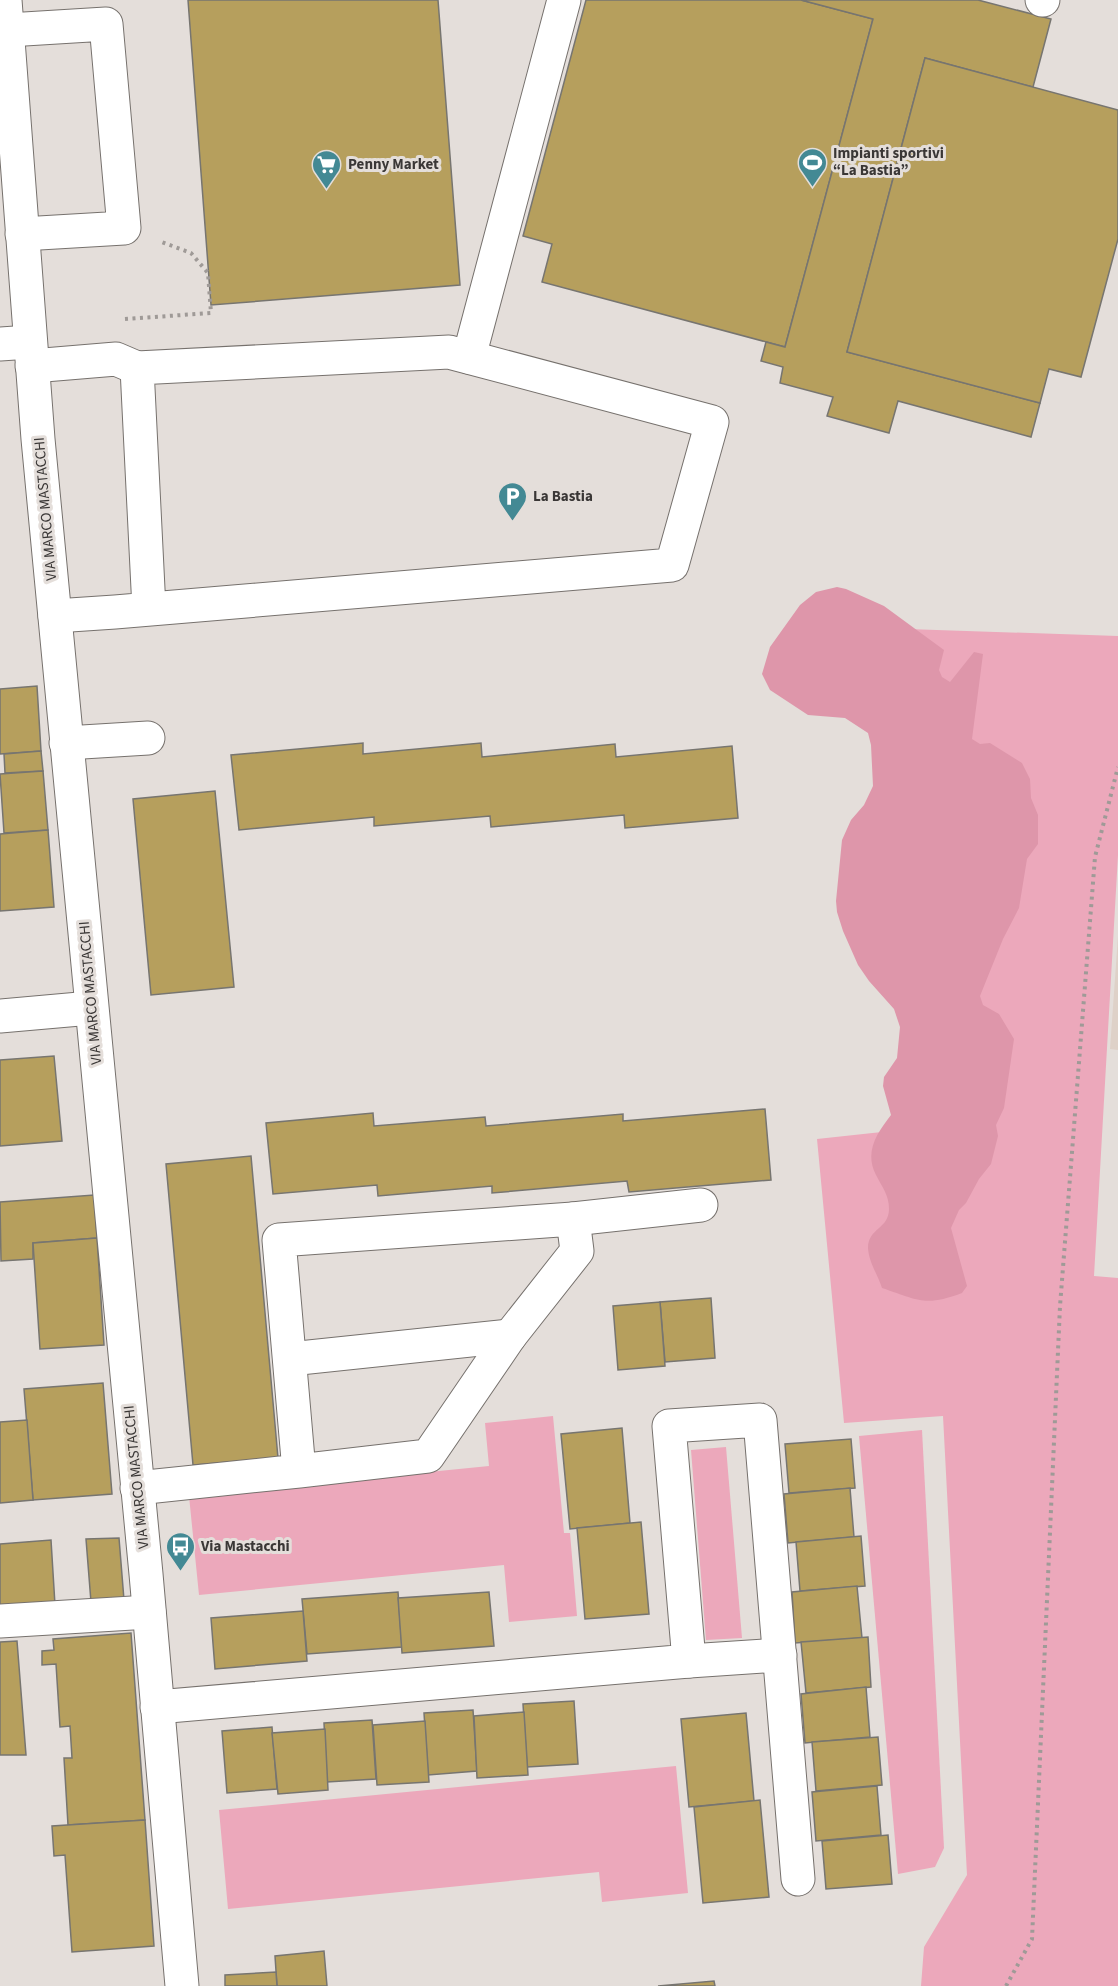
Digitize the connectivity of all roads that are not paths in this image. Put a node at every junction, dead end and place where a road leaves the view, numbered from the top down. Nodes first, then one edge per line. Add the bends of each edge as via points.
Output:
1 (564, 0) edge
2 (7, 15) edge
3 (22, 234) junction
4 (21, 351) edge
5 (469, 357) junction
6 (137, 369) junction
7 (149, 609) junction
8 (54, 616) junction
9 (148, 738) dead end
10 (66, 743) junction
11 (91, 1008) junction
12 (0, 1016) edge
13 (701, 1205) dead end
14 (573, 1219) junction
15 (510, 1336) junction
16 (290, 1359) junction
17 (299, 1471) junction
18 (137, 1488) junction
19 (149, 1612) junction
20 (0, 1621) edge
21 (780, 1655) junction
22 (689, 1662) junction
23 (157, 1707) junction
24 (798, 1879) dead end
25 (182, 1986) edge

1 - 5 street
2 - 3 street, VIA MARCO MASTACCHI
2 - 3 street via 106,24 124,228
3 - 4 street, VIA MARCO MASTACCHI
4 - 6 street via 116,359
4 - 8 street, VIA MARCO MASTACCHI
5 - 6 street via 449,352
5 - 7 street via 712,422 672,565
6 - 7 street
7 - 8 street
8 - 10 street, VIA MARCO MASTACCHI
9 - 10 street
10 - 11 street, VIA MARCO MASTACCHI
11 - 12 street
11 - 18 street, VIA MARCO MASTACCHI
13 - 14 street
14 - 15 street via 578,1251
14 - 16 street via 279,1240
15 - 16 street
15 - 17 street via 428,1456
16 - 17 street
17 - 18 street
18 - 19 street, VIA MARCO MASTACCHI
19 - 20 street
19 - 23 street, VIA MARCO MASTACCHI
21 - 22 street
21 - 22 street via 760,1420 669,1426
21 - 24 street
22 - 23 street
23 - 25 street, VIA MARCO MASTACCHI

